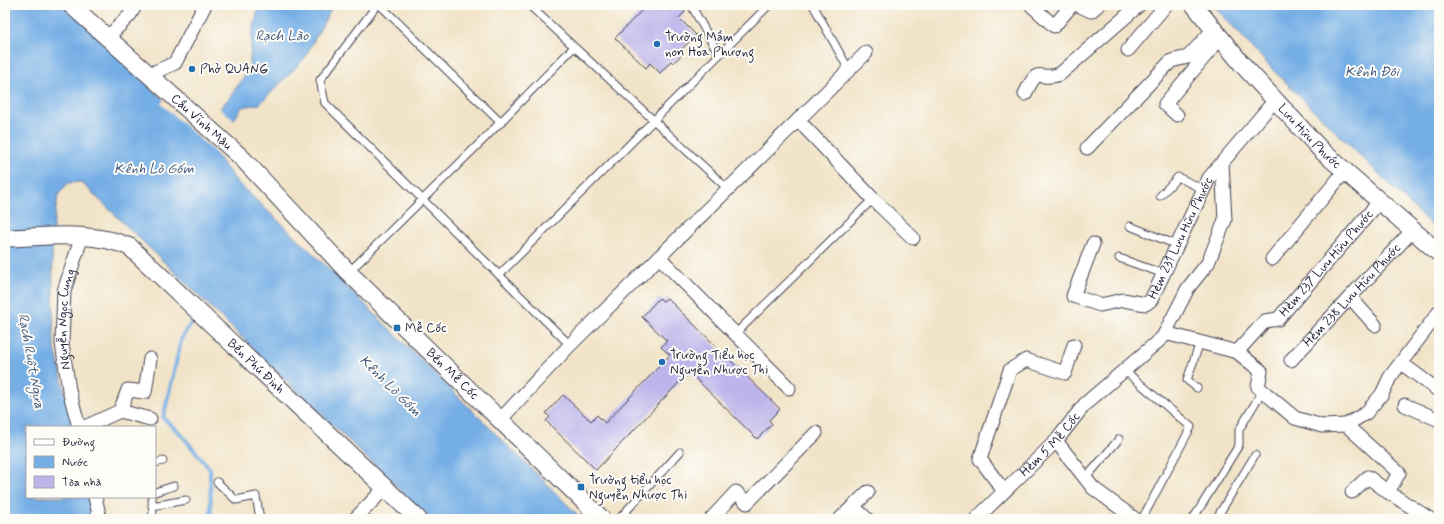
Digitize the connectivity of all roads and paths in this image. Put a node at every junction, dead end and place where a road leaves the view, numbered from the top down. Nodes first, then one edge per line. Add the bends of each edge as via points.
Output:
1 (71, 5) edge
2 (136, 5) edge
3 (205, 5) edge
4 (379, 5) edge
5 (529, 5) edge
6 (691, 5) edge
7 (769, 5) edge
8 (813, 5) edge
9 (1031, 5) edge
10 (1072, 5) edge
11 (1078, 5) edge
12 (1098, 5) edge
13 (1139, 5) edge
14 (1166, 5) edge
15 (1194, 5) edge
16 (1217, 33) junction
17 (107, 38) junction
18 (574, 47) junction
19 (1128, 50) dead end
20 (866, 53) dead end
21 (719, 55) junction
22 (849, 70) junction
23 (148, 75) junction
24 (1025, 94) dead end
25 (1275, 100) junction
26 (1177, 115) dead end
27 (654, 120) junction
28 (798, 120) junction
29 (501, 123) junction
30 (1087, 148) dead end
31 (241, 157) joint
32 (1222, 163) junction
33 (1345, 171) junction
34 (728, 189) junction
35 (1204, 190) junction
36 (1160, 196) dead end
37 (423, 199) junction
38 (873, 199) junction
39 (1380, 201) junction
40 (1130, 226) dead end
41 (1413, 230) junction
42 (82, 236) junction
43 (5, 238) edge
44 (913, 238) dead end
45 (1093, 244) dead end
46 (1177, 245) junction
47 (1439, 253) edge
48 (659, 257) junction
49 (1119, 258) dead end
50 (1272, 259) dead end
51 (348, 272) junction
52 (1164, 274) junction
53 (499, 275) junction
54 (1350, 297) junction
55 (1439, 312) edge
56 (1375, 325) dead end
57 (1165, 333) junction
58 (735, 334) junction
59 (1200, 342) junction
60 (570, 345) junction
61 (1074, 345) dead end
62 (1237, 352) junction
63 (150, 359) dead end
64 (1291, 360) dead end
65 (1401, 363) junction
66 (1124, 370) junction
67 (789, 388) dead end
68 (1197, 388) dead end
69 (1263, 390) junction
70 (1439, 391) edge
71 (1404, 405) dead end
72 (120, 411) junction
73 (150, 418) dead end
74 (500, 420) junction
75 (1439, 420) edge
76 (79, 426) edge
77 (87, 426) edge
78 (1346, 426) junction
79 (816, 433) dead end
80 (1056, 440) junction
81 (1119, 440) dead end
82 (680, 452) dead end
83 (1255, 455) dead end
84 (163, 461) dead end
85 (156, 463) edge
86 (1085, 479) junction
87 (217, 482) dead end
88 (174, 486) dead end
89 (385, 488) junction
90 (1003, 490) junction
91 (156, 492) edge
92 (868, 492) dead end
93 (1352, 492) dead end
94 (1388, 492) junction
95 (95, 498) edge
96 (152, 498) edge
97 (186, 500) dead end
98 (152, 506) junction
99 (853, 507) junction
100 (100, 519) edge
101 (151, 519) edge
102 (260, 519) edge
103 (355, 519) edge
104 (418, 519) edge
105 (602, 519) edge
106 (619, 519) edge
107 (711, 519) edge
108 (840, 519) edge
109 (868, 519) edge
110 (976, 519) edge
111 (1135, 519) edge
112 (1142, 519) edge
113 (1194, 519) edge
114 (1216, 519) edge
115 (1430, 519) edge

1 - 17 street, Cầu Vĩnh Mậu
2 - 17 street
3 - 23 street via 175,63
4 - 29 lane
4 - 37 lane via 320,80 321,87 325,102
5 - 18 lane
6 - 21 lane
7 - 21 lane
8 - 22 lane
9 - 10 street via 1054,26
11 - 12 street via 1091,11
13 - 24 street via 1060,74 1054,77 1041,74 1036,76
14 - 19 street
15 - 16 street, Lưu Hữu Phước
16 - 25 street, Lưu Hữu Phước
16 - 26 street via 1166,104
16 - 30 street via 1188,57 1171,61
17 - 23 street, Cầu Vĩnh Mậu
18 - 27 lane
18 - 29 lane
20 - 22 street
21 - 27 lane
22 - 28 street
23 - 31 street, Cầu Vĩnh Mậu
25 - 32 street, Hẻm 231 Lưu Hữu Phước
25 - 33 street, Lưu Hữu Phước via 1322,151
27 - 34 lane
27 - 53 lane
28 - 34 street
28 - 38 street
29 - 37 lane
31 - 51 street, Bến Mễ Cốc
32 - 35 street, Hẻm 231 Lưu Hữu Phước via 1209,178
32 - 57 street, Hẻm 231 Lưu Hữu Phước via 1225,220 1208,263 1188,288
33 - 39 street, Lưu Hữu Phước
33 - 50 street
34 - 48 street
35 - 36 lane via 1178,177
35 - 46 street, Hẻm 231 Lưu Hữu Phước
37 - 51 lane
37 - 53 lane
38 - 44 street
38 - 58 lane
39 - 41 street, Lưu Hữu Phước
39 - 62 street, Hẻm 237 Lưu Hữu Phước via 1278,319 1265,321
40 - 46 lane
41 - 47 street, Lưu Hữu Phước
41 - 54 street, Hẻm 238 Lưu Hữu Phước
42 - 43 street, Bến Phú Định
42 - 76 street, Nguyễn Ngọc Cung via 64,291 62,343 69,390
42 - 89 street, Bến Phú Định via 118,242 130,247
45 - 52 street, Hẻm 231 Lưu Hữu Phước via 1073,296 1100,304 1123,300 1146,304 1151,300
46 - 52 street, Hẻm 231 Lưu Hữu Phước
48 - 58 street
48 - 60 street
49 - 52 lane
51 - 74 street, Bến Mễ Cốc
53 - 60 lane
54 - 56 street
54 - 64 street, Hẻm 238 Lưu Hữu Phước
55 - 65 street
57 - 59 street
57 - 66 street, Hẻm 231 Lưu Hữu Phước
58 - 67 street
59 - 62 street
59 - 68 lane via 1187,380
60 - 74 street
61 - 90 street via 1065,374 1026,360 1010,370 980,459
62 - 69 street via 1261,371 1258,387
63 - 72 street via 145,392 128,390
65 - 70 street
65 - 78 street via 1382,394 1366,413
66 - 80 street, Hẻm 5 Mễ Cốc via 1085,404
66 - 112 lane via 1191,427
69 - 78 street via 1295,418 1322,426
69 - 113 lane via 1239,430 1239,444
71 - 75 street
72 - 73 street
72 - 77 street
74 - 105 street, Bến Mễ Cốc
78 - 94 street via 1399,473
79 - 107 street via 748,503 736,492
80 - 86 street
80 - 90 street, Hẻm 5 Mễ Cốc
81 - 86 lane
82 - 106 lane
83 - 114 lane
84 - 85 lane
86 - 111 street via 1093,488
87 - 102 lane via 236,500 256,496
88 - 91 lane
89 - 103 street
89 - 104 street, Bến Phú Định
90 - 110 street, Hẻm 5 Mễ Cốc
92 - 99 street
93 - 94 street via 1368,477
94 - 115 street
95 - 100 street
96 - 98 lane
97 - 98 lane
98 - 101 lane
99 - 108 street
99 - 109 street

